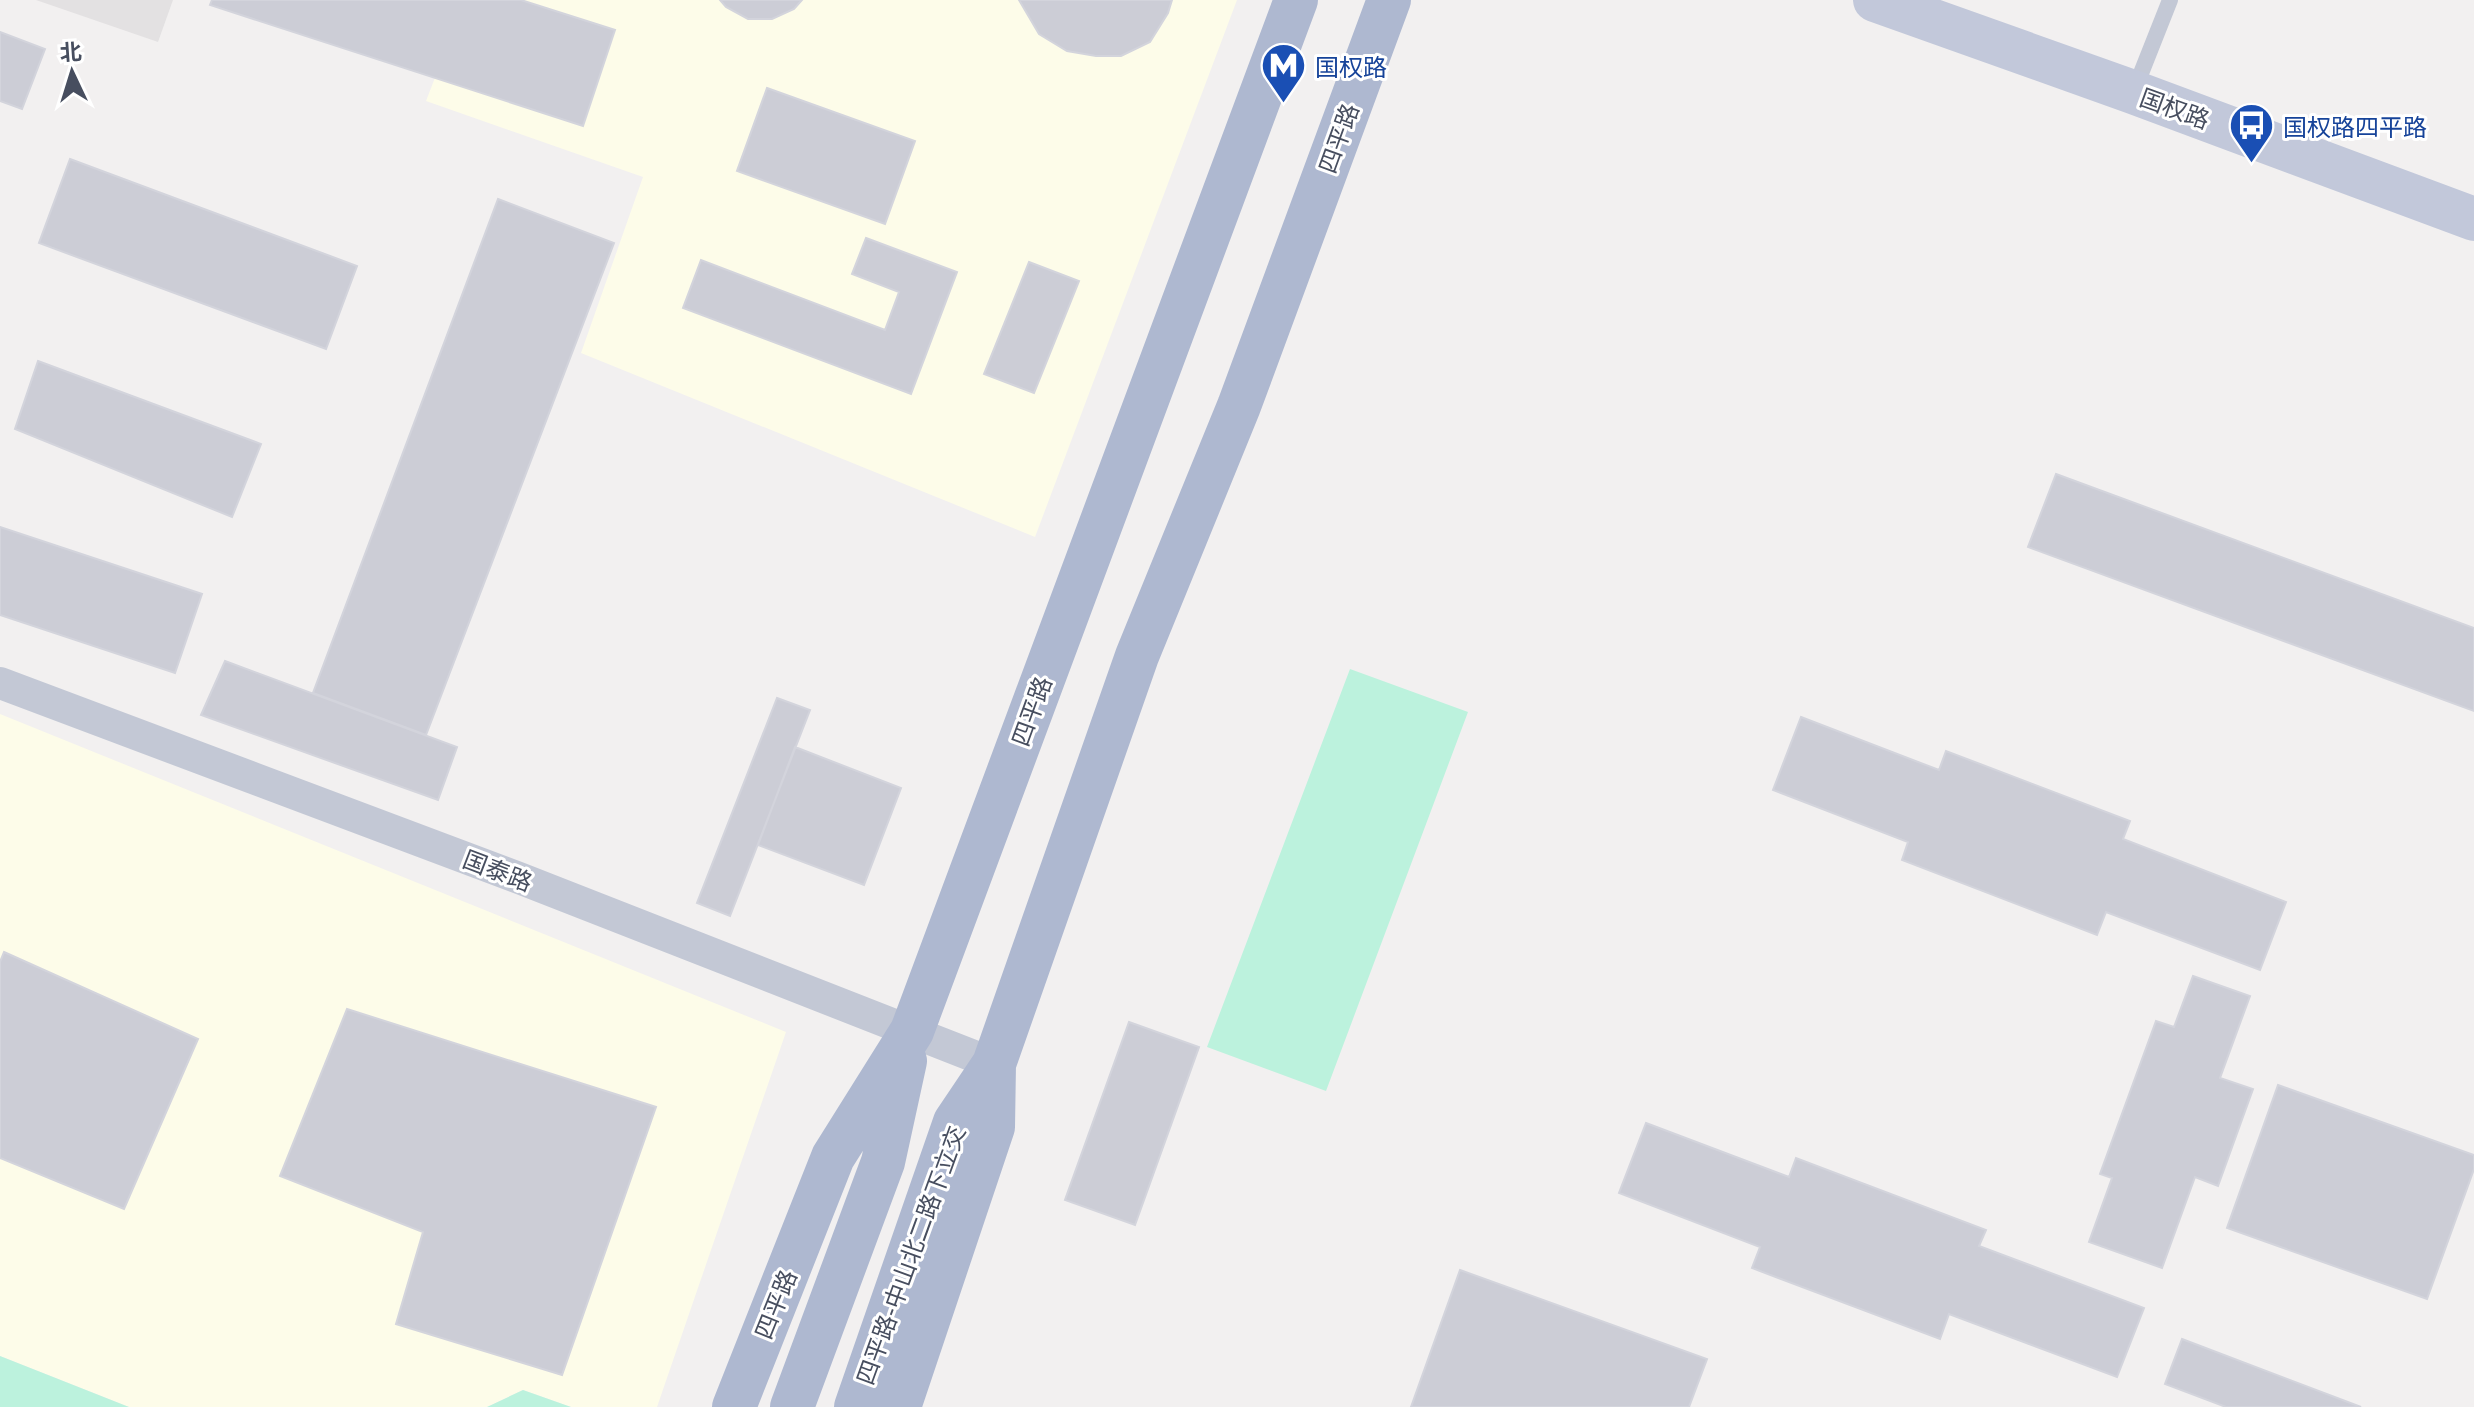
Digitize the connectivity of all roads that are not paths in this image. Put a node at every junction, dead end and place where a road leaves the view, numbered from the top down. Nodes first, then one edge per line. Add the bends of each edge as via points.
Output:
1 (1296, 0) edge
2 (1389, 0) edge
3 (1875, 0) edge
4 (2170, 0) edge
5 (2133, 92) junction
6 (2474, 219) edge
7 (0, 683) edge
8 (912, 1031) junction
9 (994, 1064) junction
10 (734, 1407) edge
11 (792, 1407) edge
12 (856, 1407) edge
13 (899, 1407) edge

1 - 8 main road, 四平路
2 - 9 main road, 四平路 via 1239,406 1137,656
3 - 5 street, 国权路
4 - 5 lane
5 - 6 street, 国权路
7 - 8 street, 国泰路
8 - 9 street, 国泰路
8 - 10 main road, 四平路 via 833,1157
8 - 11 main road via 883,1162
9 - 12 main road, 四平路-中山北二路下立交 via 955,1122
9 - 13 main road, 四平路 via 993,1127

